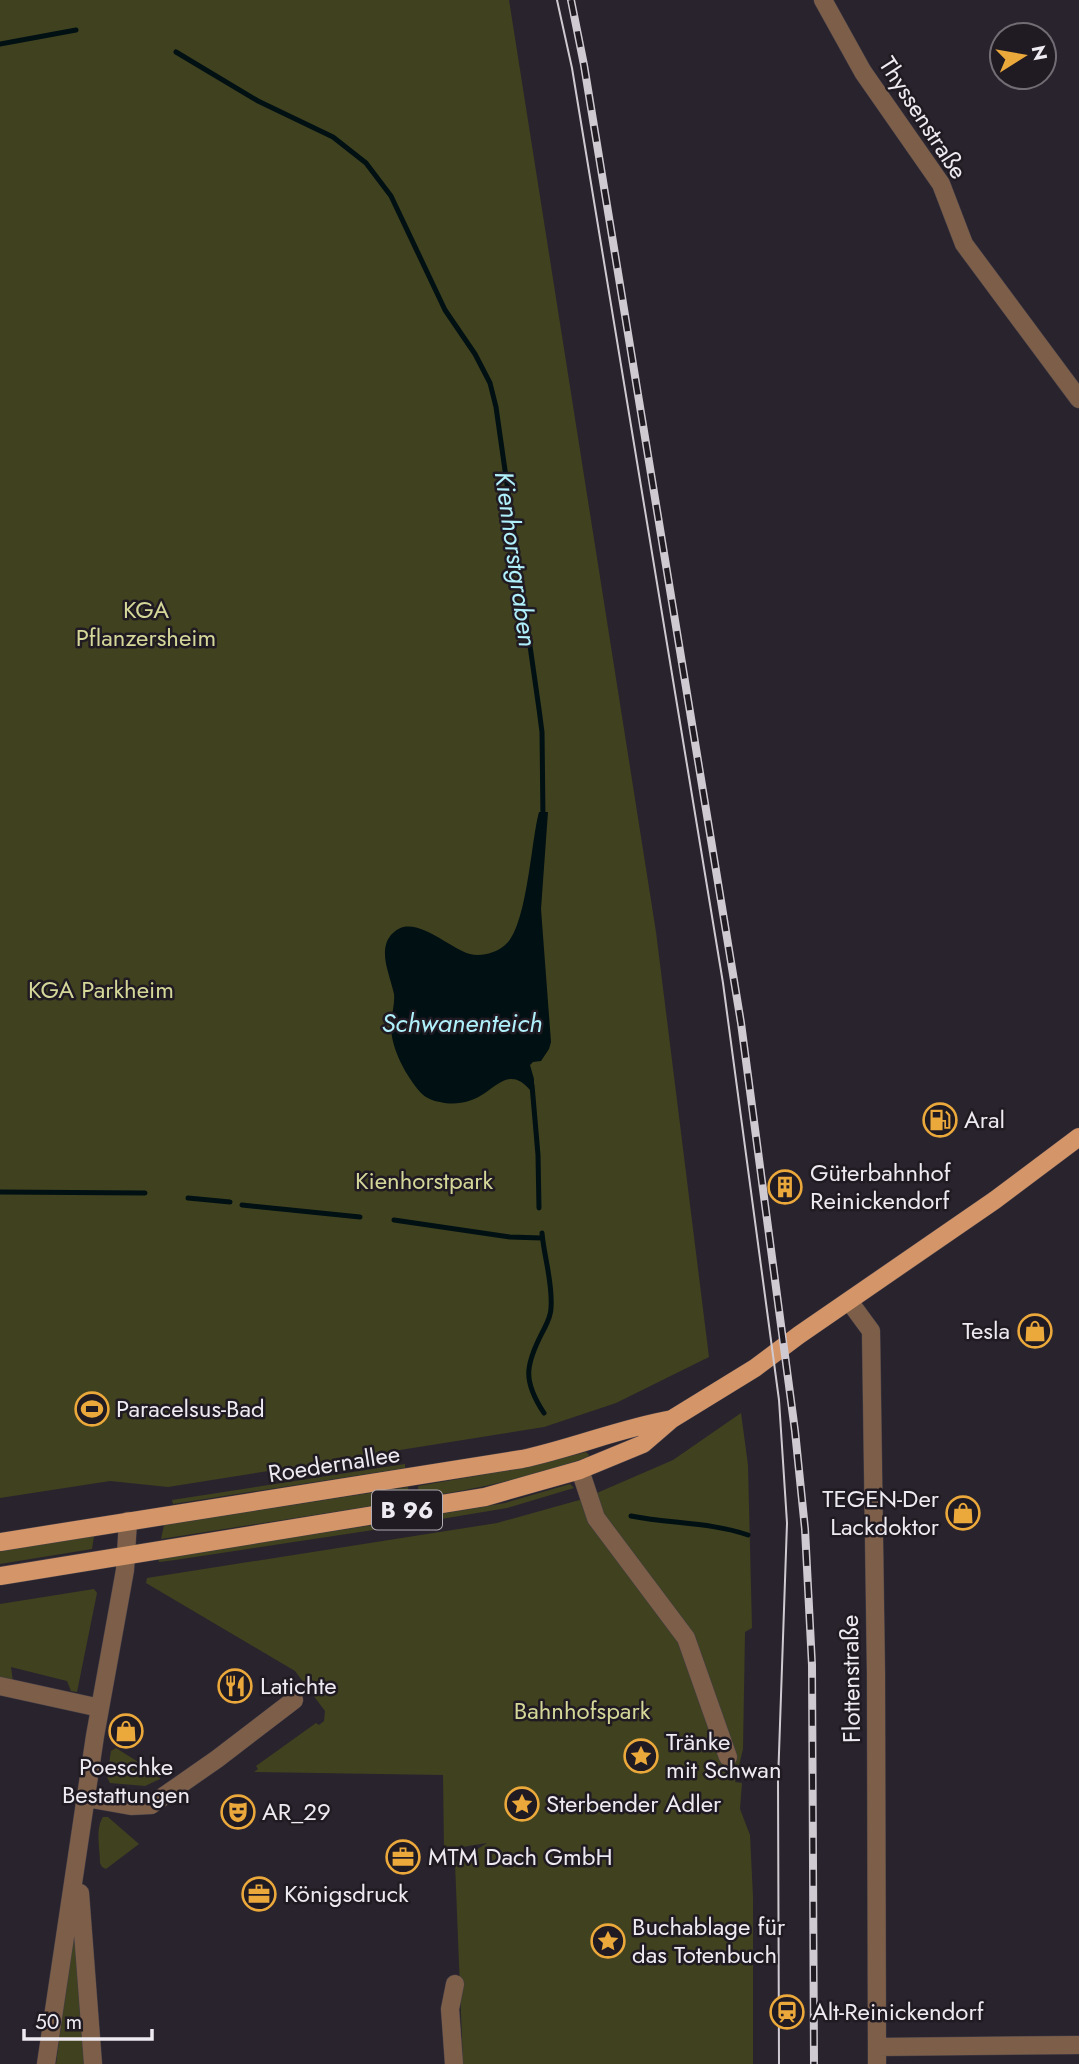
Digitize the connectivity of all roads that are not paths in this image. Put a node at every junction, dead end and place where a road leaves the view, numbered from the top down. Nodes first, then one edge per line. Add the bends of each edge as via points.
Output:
1 (823, 0) edge
2 (1079, 400) edge
3 (1079, 1137) edge
4 (849, 1301) junction
5 (671, 1419) junction
6 (580, 1470) junction
7 (128, 1521) junction
8 (0, 1542) edge
9 (127, 1555) junction
10 (0, 1576) edge
11 (0, 1686) edge
12 (294, 1700) dead end
13 (100, 1708) junction
14 (728, 1757) dead end
15 (86, 1798) junction
16 (77, 1864) junction
17 (455, 1984) dead end
18 (1079, 2045) edge
19 (877, 2056) edge
20 (46, 2064) edge
21 (93, 2064) edge
22 (454, 2064) edge

1 - 2 street, Thyssenstraße via 863,72 941,184 964,244
3 - 4 main road, Roedernallee / B 96
4 - 5 main road, Roedernallee / B 96 via 755,1368
4 - 19 street, Flottenstraße via 871,1331
5 - 6 main road, Roedernallee / B 96 via 643,1444
5 - 7 main road, Roedernallee / B 96 via 522,1459
6 - 9 main road, Roedernallee / B 96 via 485,1497
6 - 14 street via 596,1518 686,1638
7 - 8 main road, Roedernallee / B 96
7 - 9 street
9 - 10 main road, Roedernallee / B 96
9 - 13 street
11 - 13 street
12 - 15 street via 151,1805
13 - 15 street
15 - 16 street
16 - 20 street
16 - 21 street
17 - 22 street via 450,2009
18 - 19 street

